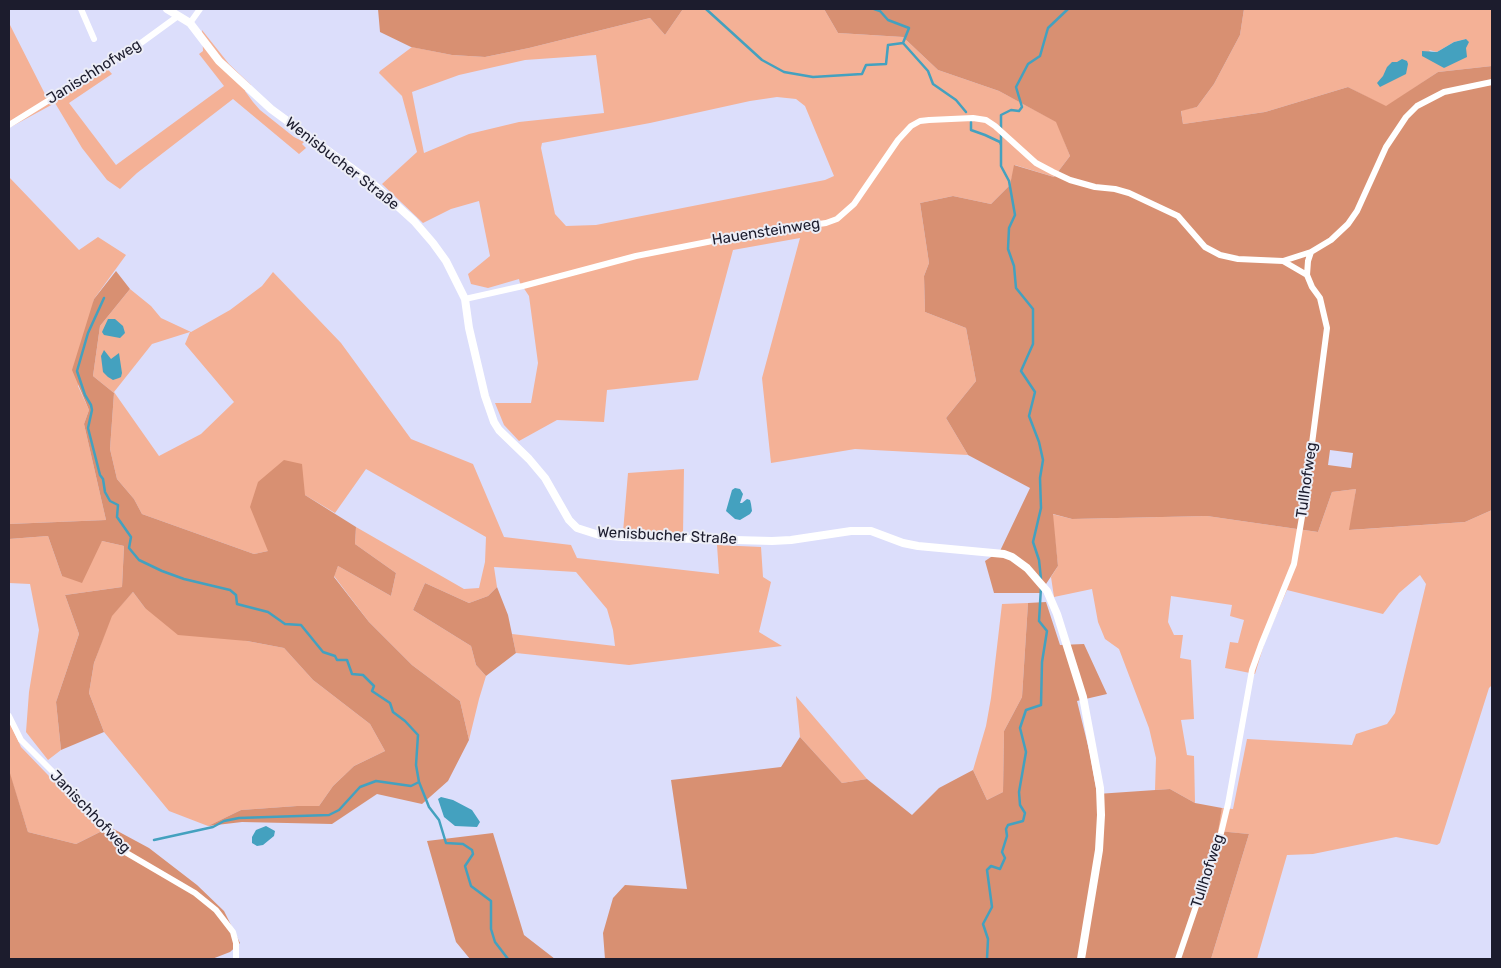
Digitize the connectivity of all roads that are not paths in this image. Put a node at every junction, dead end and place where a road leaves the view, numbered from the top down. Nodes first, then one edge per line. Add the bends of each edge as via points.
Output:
1 (81, 9) edge
2 (167, 9) edge
3 (200, 9) edge
4 (178, 16) junction
5 (190, 23) junction
6 (94, 39) dead end
7 (1492, 82) edge
8 (9, 125) edge
9 (1311, 252) junction
10 (1283, 261) junction
11 (1307, 275) junction
12 (465, 299) junction
13 (9, 716) edge
14 (236, 959) edge
15 (1081, 959) edge
16 (1178, 959) edge

1 - 6 street
2 - 4 street, Wenisbucher Straße
3 - 5 street
4 - 5 street, Wenisbucher Straße
4 - 8 street, Janischhofweg via 141,43
5 - 12 street, Wenisbucher Straße via 219,61 271,109 372,183 414,221 446,261
7 - 9 street via 1444,92 1417,106 1386,147 1348,224
9 - 10 street, Hauensteinweg
9 - 11 street
10 - 11 street, Hauensteinweg
10 - 12 street, Hauensteinweg via 1220,255 1205,247 1178,216 1129,193 1070,180 1036,163 986,120 929,120 911,126 854,204 826,224 743,235 636,256
11 - 16 street, Tullhofweg via 1320,298 1327,328 1294,564 1252,670 1225,819
12 - 15 street, Wenisbucher Straße via 485,396 494,422 538,469 577,528 599,535 622,537 772,541 852,530 871,531 918,546 1004,554 1019,562 1037,580 1055,608 1083,697 1100,788 1099,850
13 - 14 street, Janischhofweg via 21,740 74,793 125,852 195,893 216,910 233,932

